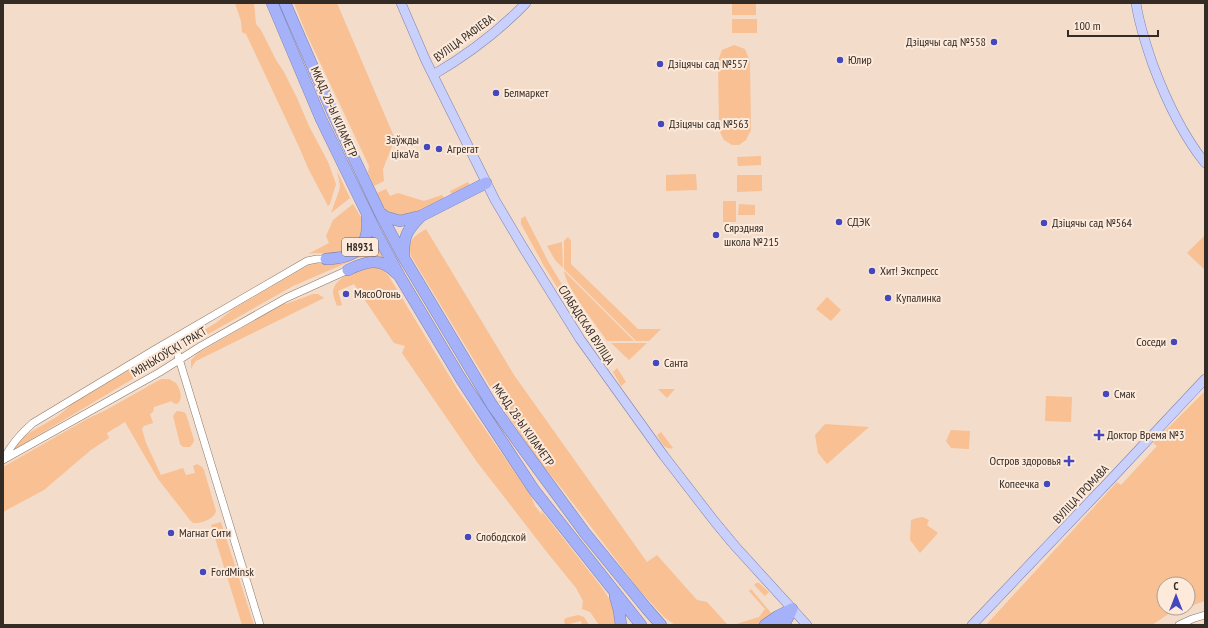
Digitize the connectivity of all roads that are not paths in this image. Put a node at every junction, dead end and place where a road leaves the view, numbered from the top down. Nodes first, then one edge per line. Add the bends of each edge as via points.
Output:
1 (272, 3) edge
2 (285, 3) edge
3 (401, 3) edge
4 (526, 3) edge
5 (1136, 3) edge
6 (433, 74) junction
7 (1205, 163) edge
8 (486, 183) junction
9 (366, 213) junction
10 (380, 213) junction
11 (421, 216) junction
12 (386, 224) joint
13 (404, 258) junction
14 (326, 259) joint
15 (348, 270) joint
16 (400, 277) junction
17 (173, 339) junction
18 (179, 359) junction
19 (1205, 379) edge
20 (4, 460) edge
21 (610, 587) junction
22 (647, 609) junction
23 (792, 610) junction
24 (1205, 615) edge
25 (260, 625) edge
26 (621, 625) edge
27 (641, 625) edge
28 (661, 625) edge
29 (670, 625) edge
30 (765, 625) edge
31 (782, 625) edge
32 (807, 625) edge
33 (972, 625) edge
34 (1179, 625) edge

1 - 9 highway, МКАД, 29-Ы КІЛАМЕТР via 321,119
2 - 10 highway, МКАД, 29-Ы КІЛАМЕТР
3 - 6 main road, СЛАБАДСКАЯ ВУЛІЦА
4 - 6 main road, ВУЛІЦА РАФІЕВА via 480,44
5 - 7 main road via 1143,35 1162,89 1181,129
6 - 8 main road, СЛАБАДСКАЯ ВУЛІЦА
8 - 11 highway
8 - 23 main road, СЛАБАДСКАЯ ВУЛІЦА via 524,250 603,372 715,522
9 - 14 highway, Н8931 via 367,236 360,248 346,257
9 - 16 highway, МКАД, 29-Ы КІЛАМЕТР
10 - 11 highway via 400,221
10 - 12 highway, МКАД, 29-Ы КІЛАМЕТР
11 - 13 highway via 406,234
12 - 13 highway, МКАД, 28-Ы КІЛАМЕТР
13 - 22 highway, МКАД, 28-Ы КІЛАМЕТР via 492,405 518,443 585,533
14 - 17 street, МЯНЬКОЎСКІ ТРАКТ / Н8931 via 307,261
15 - 16 highway, Н8931 via 361,263 375,262 388,266
15 - 18 street, МЯНЬКОЎСКІ ТРАКТ / Н8931 via 286,298
16 - 21 highway via 461,379 534,490
17 - 18 street
17 - 20 street, МЯНЬКОЎСКІ ТРАКТ / Н8931 via 33,423 13,442
18 - 20 street, МЯНЬКОЎСКІ ТРАКТ / Н8931
18 - 25 street
19 - 33 main road, ВУЛІЦА ГРОМАВА
21 - 26 highway via 616,598
21 - 27 highway
22 - 28 highway, МКАД, 28-Ы КІЛАМЕТР
22 - 29 highway
23 - 30 highway
23 - 31 highway
23 - 32 main road, СЛАБАДСКАЯ ВУЛІЦА
24 - 34 street

